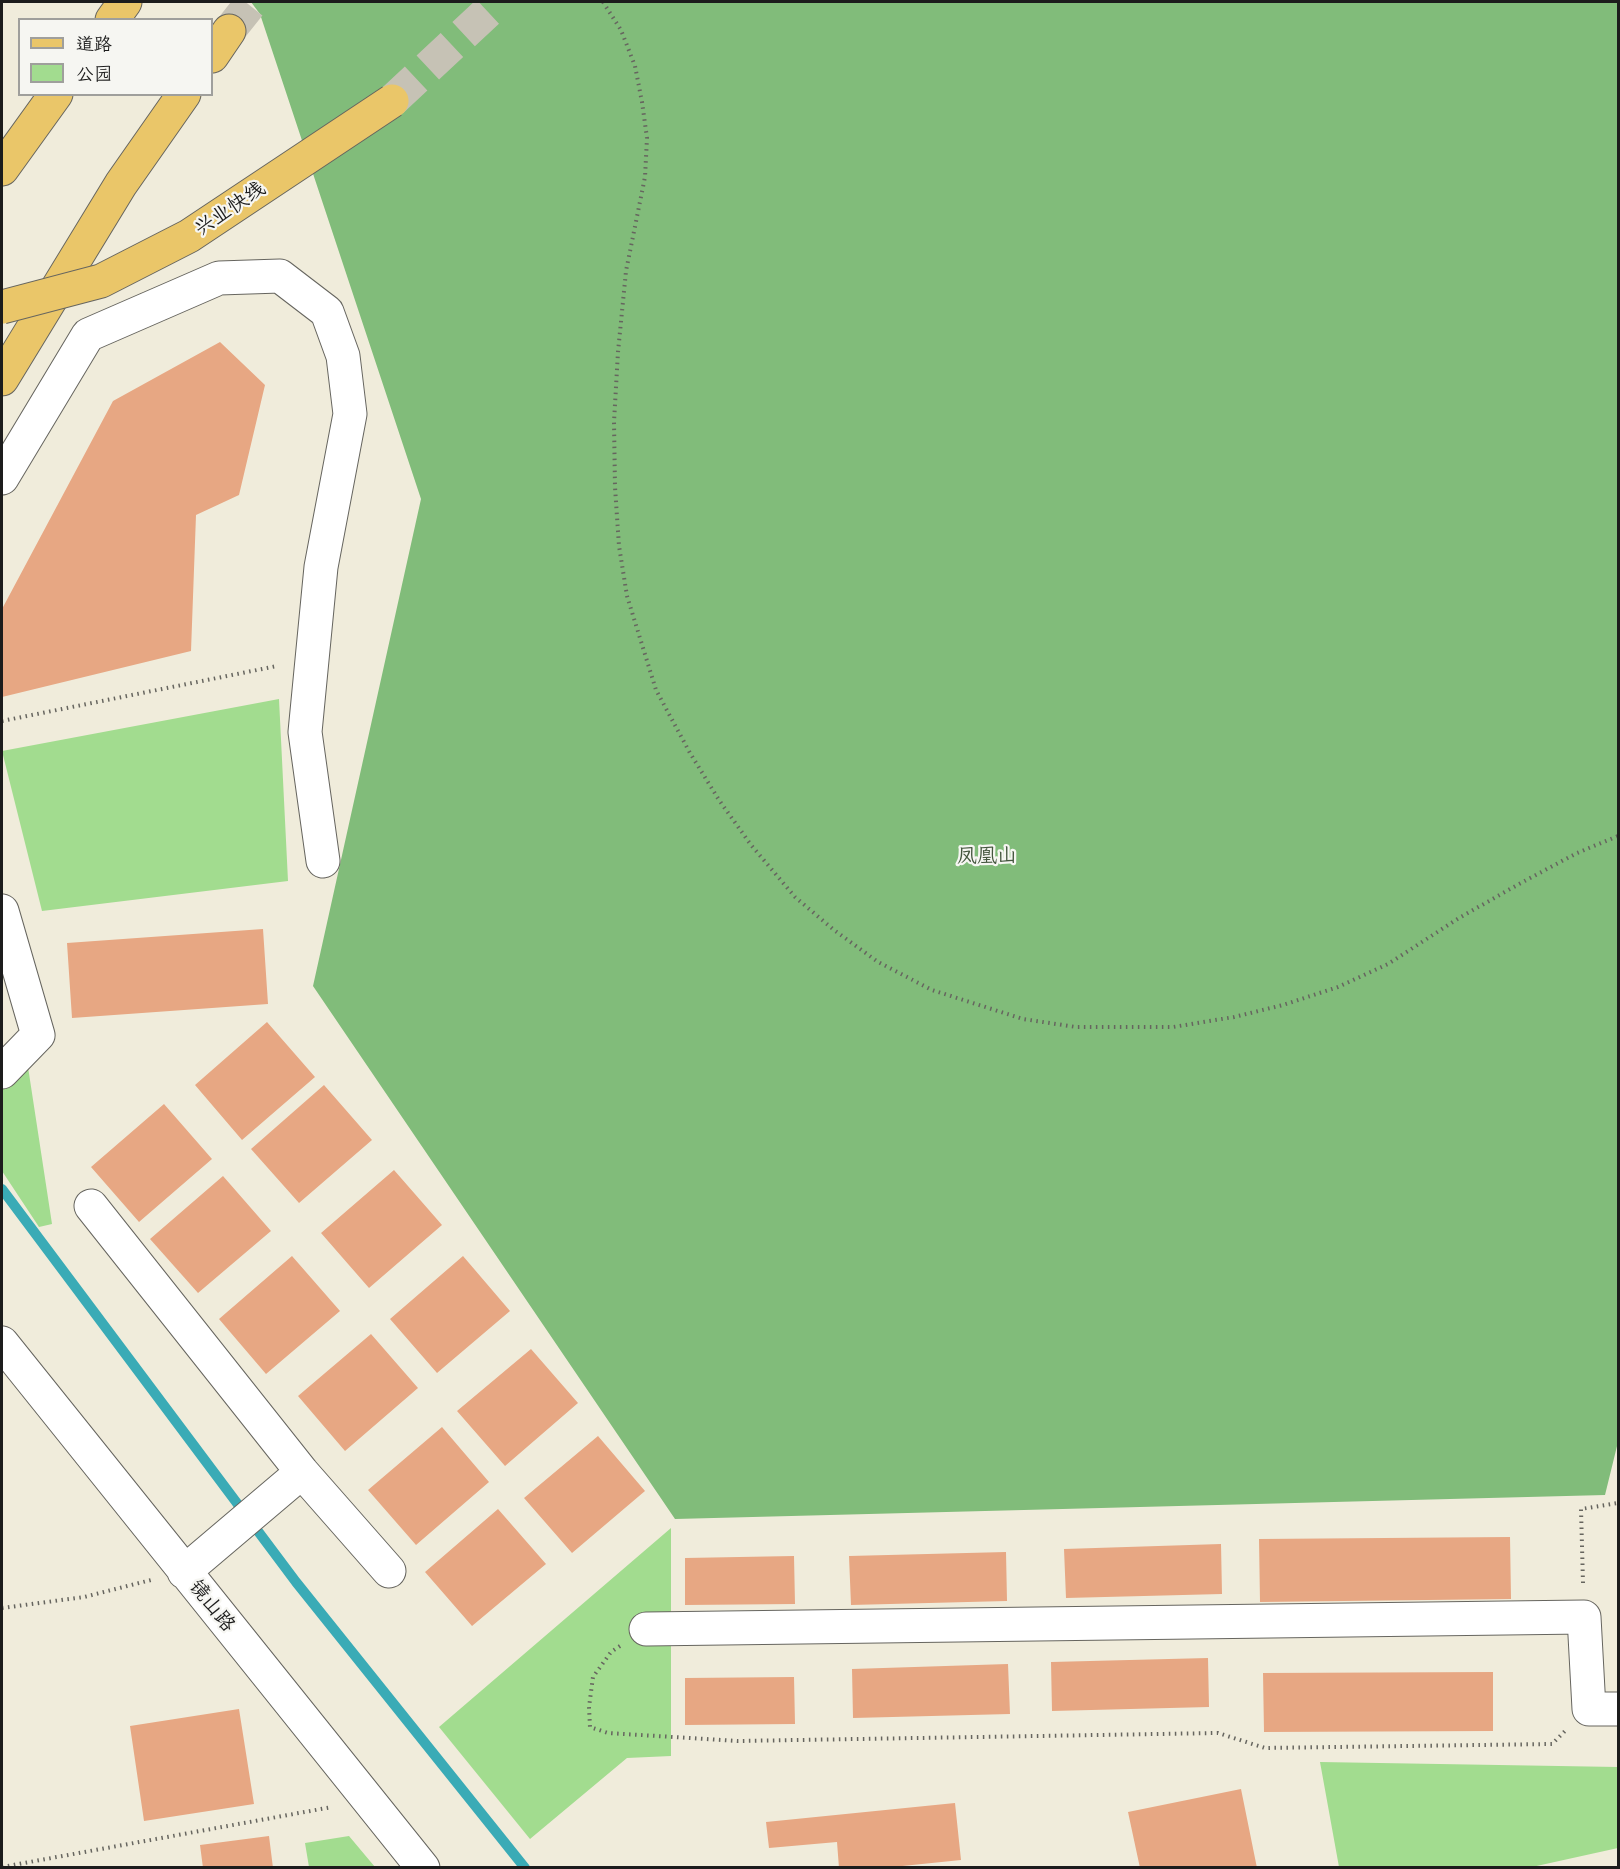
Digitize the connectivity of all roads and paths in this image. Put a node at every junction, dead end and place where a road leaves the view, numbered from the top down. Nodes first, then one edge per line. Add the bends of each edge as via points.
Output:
1 (125, 2) edge
2 (603, 2) edge
3 (113, 18) edge
4 (55, 96) edge
5 (183, 96) edge
6 (392, 101) tunnel mouth
7 (2, 169) edge
8 (2, 307) edge
9 (2, 379) edge
10 (2, 478) edge
11 (313, 660) junction
12 (2, 721) edge
13 (1618, 836) edge
14 (323, 861) dead end
15 (2, 910) edge
16 (2, 1072) edge
17 (91, 1206) dead end
18 (2, 1343) edge
19 (302, 1472) junction
20 (1618, 1503) edge
21 (389, 1571) dead end
22 (184, 1572) junction
23 (2, 1608) edge
24 (1584, 1617) junction
25 (646, 1629) joint
26 (1604, 1709) edge
27 (368, 1800) junction
28 (2, 1867) edge
29 (423, 1868) edge

1 - 3 main road
2 - 13 path via 621,30 635,66 647,138 645,177 626,271 615,410 615,487 627,596 656,690 719,800 795,897 834,930 878,962 932,990 1023,1019 1076,1027 1173,1027 1234,1017 1338,987 1388,964 1459,918 1577,853
4 - 7 main road
5 - 9 main road via 121,184
6 - 8 main road, 兴业快线, bridge via 189,236 101,280
10 - 11 street via 88,335 219,278 280,276 327,312 343,356 350,414 321,567
11 - 12 path
11 - 14 street via 305,732
15 - 16 street via 38,1035
17 - 19 street
18 - 22 street, 镜山路
19 - 21 street
19 - 22 street
20 - 24 path via 1581,1509
22 - 23 path via 84,1598
22 - 27 street, 镜山路
24 - 25 street
24 - 26 street
25 - 26 path via 611,1652 593,1677 590,1727 608,1733 738,1741 1218,1733 1265,1748 1552,1744
27 - 28 path
27 - 29 street, 镜山路

